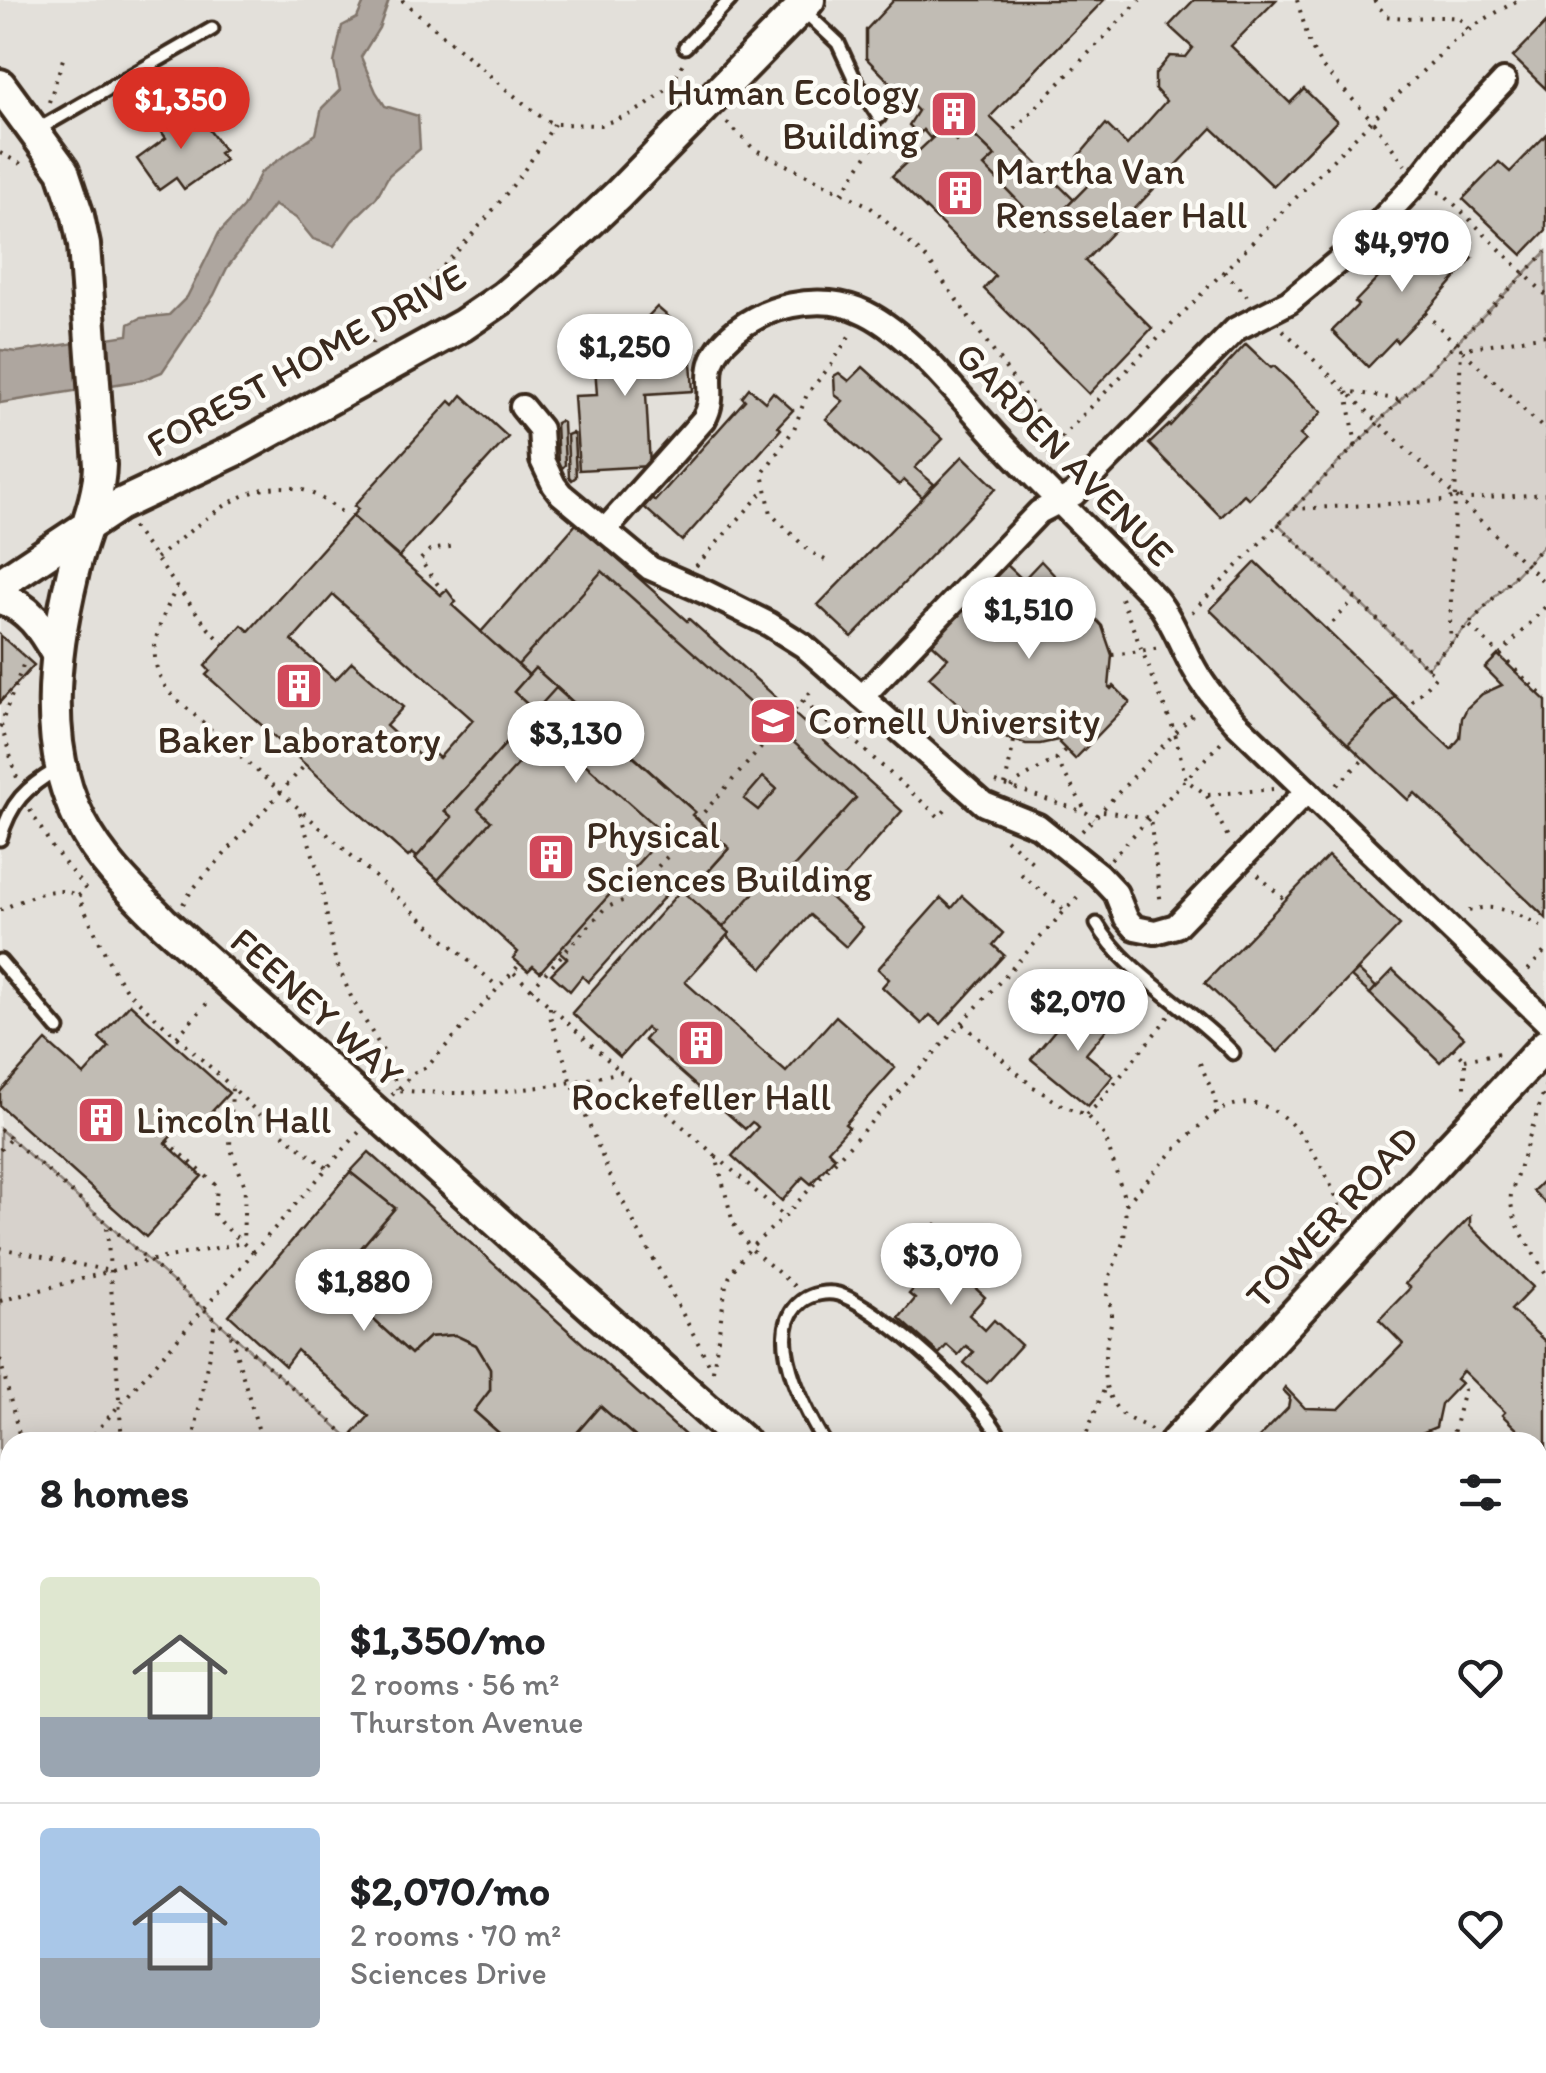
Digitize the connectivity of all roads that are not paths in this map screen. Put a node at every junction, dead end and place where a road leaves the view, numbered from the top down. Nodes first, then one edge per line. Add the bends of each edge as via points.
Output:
1 (730, 0) edge
2 (801, 3) edge
3 (212, 30) dead end
4 (685, 53) road end
5 (1504, 81) dead end
6 (0, 85) edge
7 (880, 116) dead end
8 (41, 118) junction
9 (522, 406) dead end
10 (1057, 501) junction
11 (88, 524) junction
12 (605, 530) junction
13 (0, 584) edge
14 (0, 598) edge
15 (42, 654) junction
16 (862, 697) junction
17 (62, 767) junction
18 (1307, 791) junction
19 (0, 839) edge
20 (1097, 924) dead end
21 (1142, 930) junction
22 (1121, 955) junction
23 (0, 961) edge
24 (1546, 1021) edge
25 (58, 1030) dead end
26 (1546, 1045) edge
27 (1233, 1053) dead end
28 (732, 1432) edge
29 (818, 1432) edge
30 (997, 1432) edge
31 (1185, 1432) edge

1 - 4 lane
2 - 7 lane via 838,43
2 - 11 street, FOREST HOME DRIVE via 618,195 504,297 238,450
3 - 8 lane
5 - 10 street via 1360,244 1289,302 1236,328 1074,494
6 - 8 street
8 - 11 street, FEENEY WAY via 84,244 100,485
9 - 12 street via 540,429 542,460 554,485
10 - 12 street, GARDEN AVENUE via 892,330 864,312 812,302 790,305 728,338 710,364 704,420
10 - 16 street via 1039,512
10 - 18 street, GARDEN AVENUE via 1155,598 1220,706
11 - 13 street, FOREST HOME DRIVE
11 - 15 street, FEENEY WAY
12 - 16 street via 650,568 787,634
14 - 15 street via 24,609 46,635
15 - 17 street, FEENEY WAY
16 - 21 street via 984,804 1027,819 1098,874 1130,924
17 - 19 lane via 22,795
17 - 28 street, FEENEY WAY via 91,840 164,923
18 - 21 street via 1176,926
18 - 24 street, GARDEN AVENUE
20 - 22 lane
21 - 22 lane
22 - 27 lane
23 - 25 lane
26 - 31 street, TOWER ROAD
29 - 30 lane via 786,1348 787,1322 806,1297 824,1293 839,1294 887,1323 945,1372

